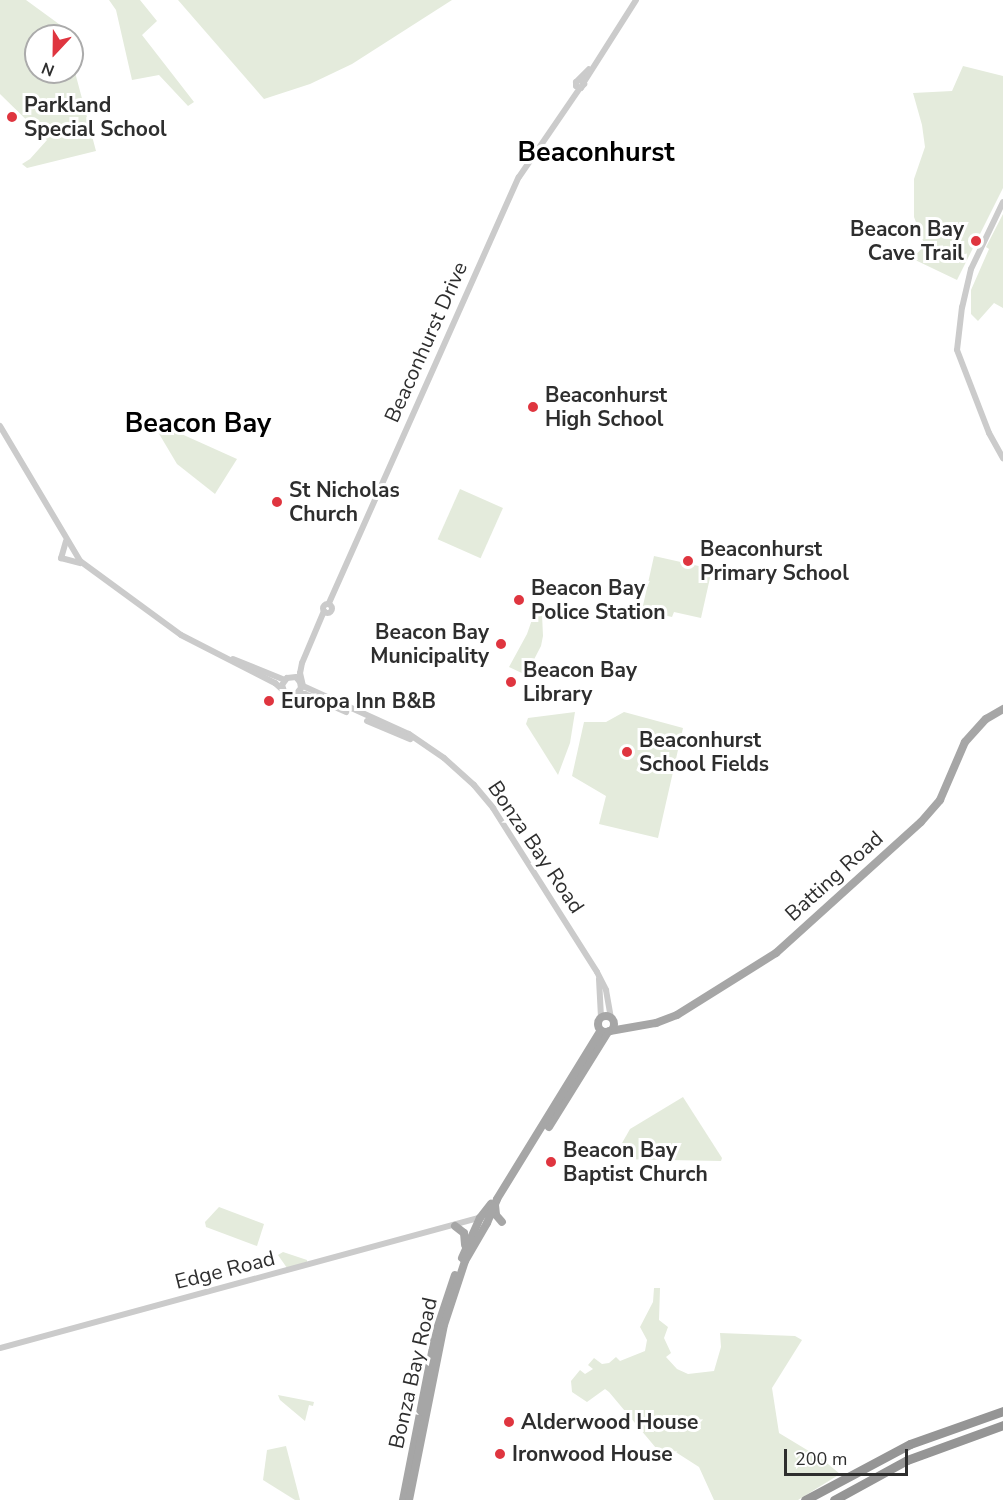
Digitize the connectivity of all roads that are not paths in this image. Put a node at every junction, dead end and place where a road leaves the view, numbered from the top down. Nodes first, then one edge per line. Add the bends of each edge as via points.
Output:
1 (636, 0) edge
2 (1003, 202) edge
3 (0, 426) edge
4 (1003, 458) edge
5 (66, 540) junction
6 (84, 564) junction
7 (230, 659) junction
8 (302, 663) junction
9 (287, 678) junction
10 (300, 682) junction
11 (284, 691) junction
12 (297, 693) junction
13 (1003, 709) edge
14 (430, 747) junction
15 (599, 978) junction
16 (602, 1018) junction
17 (612, 1019) junction
18 (646, 1024) junction
19 (606, 1031) junction
20 (496, 1201) junction
21 (482, 1220) junction
22 (502, 1222) dead end
23 (457, 1225) junction
24 (465, 1250) junction
25 (0, 1348) edge
26 (1003, 1411) edge
27 (1003, 1425) edge
28 (404, 1500) edge
29 (409, 1500) edge
30 (806, 1500) edge
31 (834, 1500) edge

1 - 8 street, Beaconhurst Drive via 519,177 329,603 322,606 324,611
2 - 4 street via 971,269 957,350 989,434
3 - 5 street
5 - 6 street
5 - 6 street via 61,558
6 - 7 street via 181,635
7 - 9 street
7 - 11 street
8 - 9 street
8 - 10 street
9 - 10 street
9 - 11 street
10 - 12 street
10 - 14 street, Bonza Bay Road via 307,689
11 - 12 street
12 - 14 street, Bonza Bay Road
13 - 18 main road, Batting Road via 986,719 965,742 931,812 815,920 776,953 701,1003 669,1019
14 - 15 street, Bonza Bay Road via 493,808
15 - 16 street, Bonza Bay Road
15 - 17 street, Bonza Bay Road via 606,990
16 - 17 main road, Batting Road
16 - 19 main road via 598,1025
17 - 18 main road, Batting Road
17 - 19 main road via 613,1027
18 - 19 main road, Batting Road
19 - 20 main road, Bonza Bay Road
20 - 21 main road, Bonza Bay Road
20 - 22 main road via 496,1215
21 - 23 street, Edge Road
21 - 24 main road, Bonza Bay Road
21 - 29 main road, Bonza Bay Road via 445,1321
23 - 24 main road via 464,1233
23 - 25 street, Edge Road
24 - 28 main road, Bonza Bay Road via 436,1332
26 - 30 highway via 910,1444
27 - 31 highway via 907,1460

